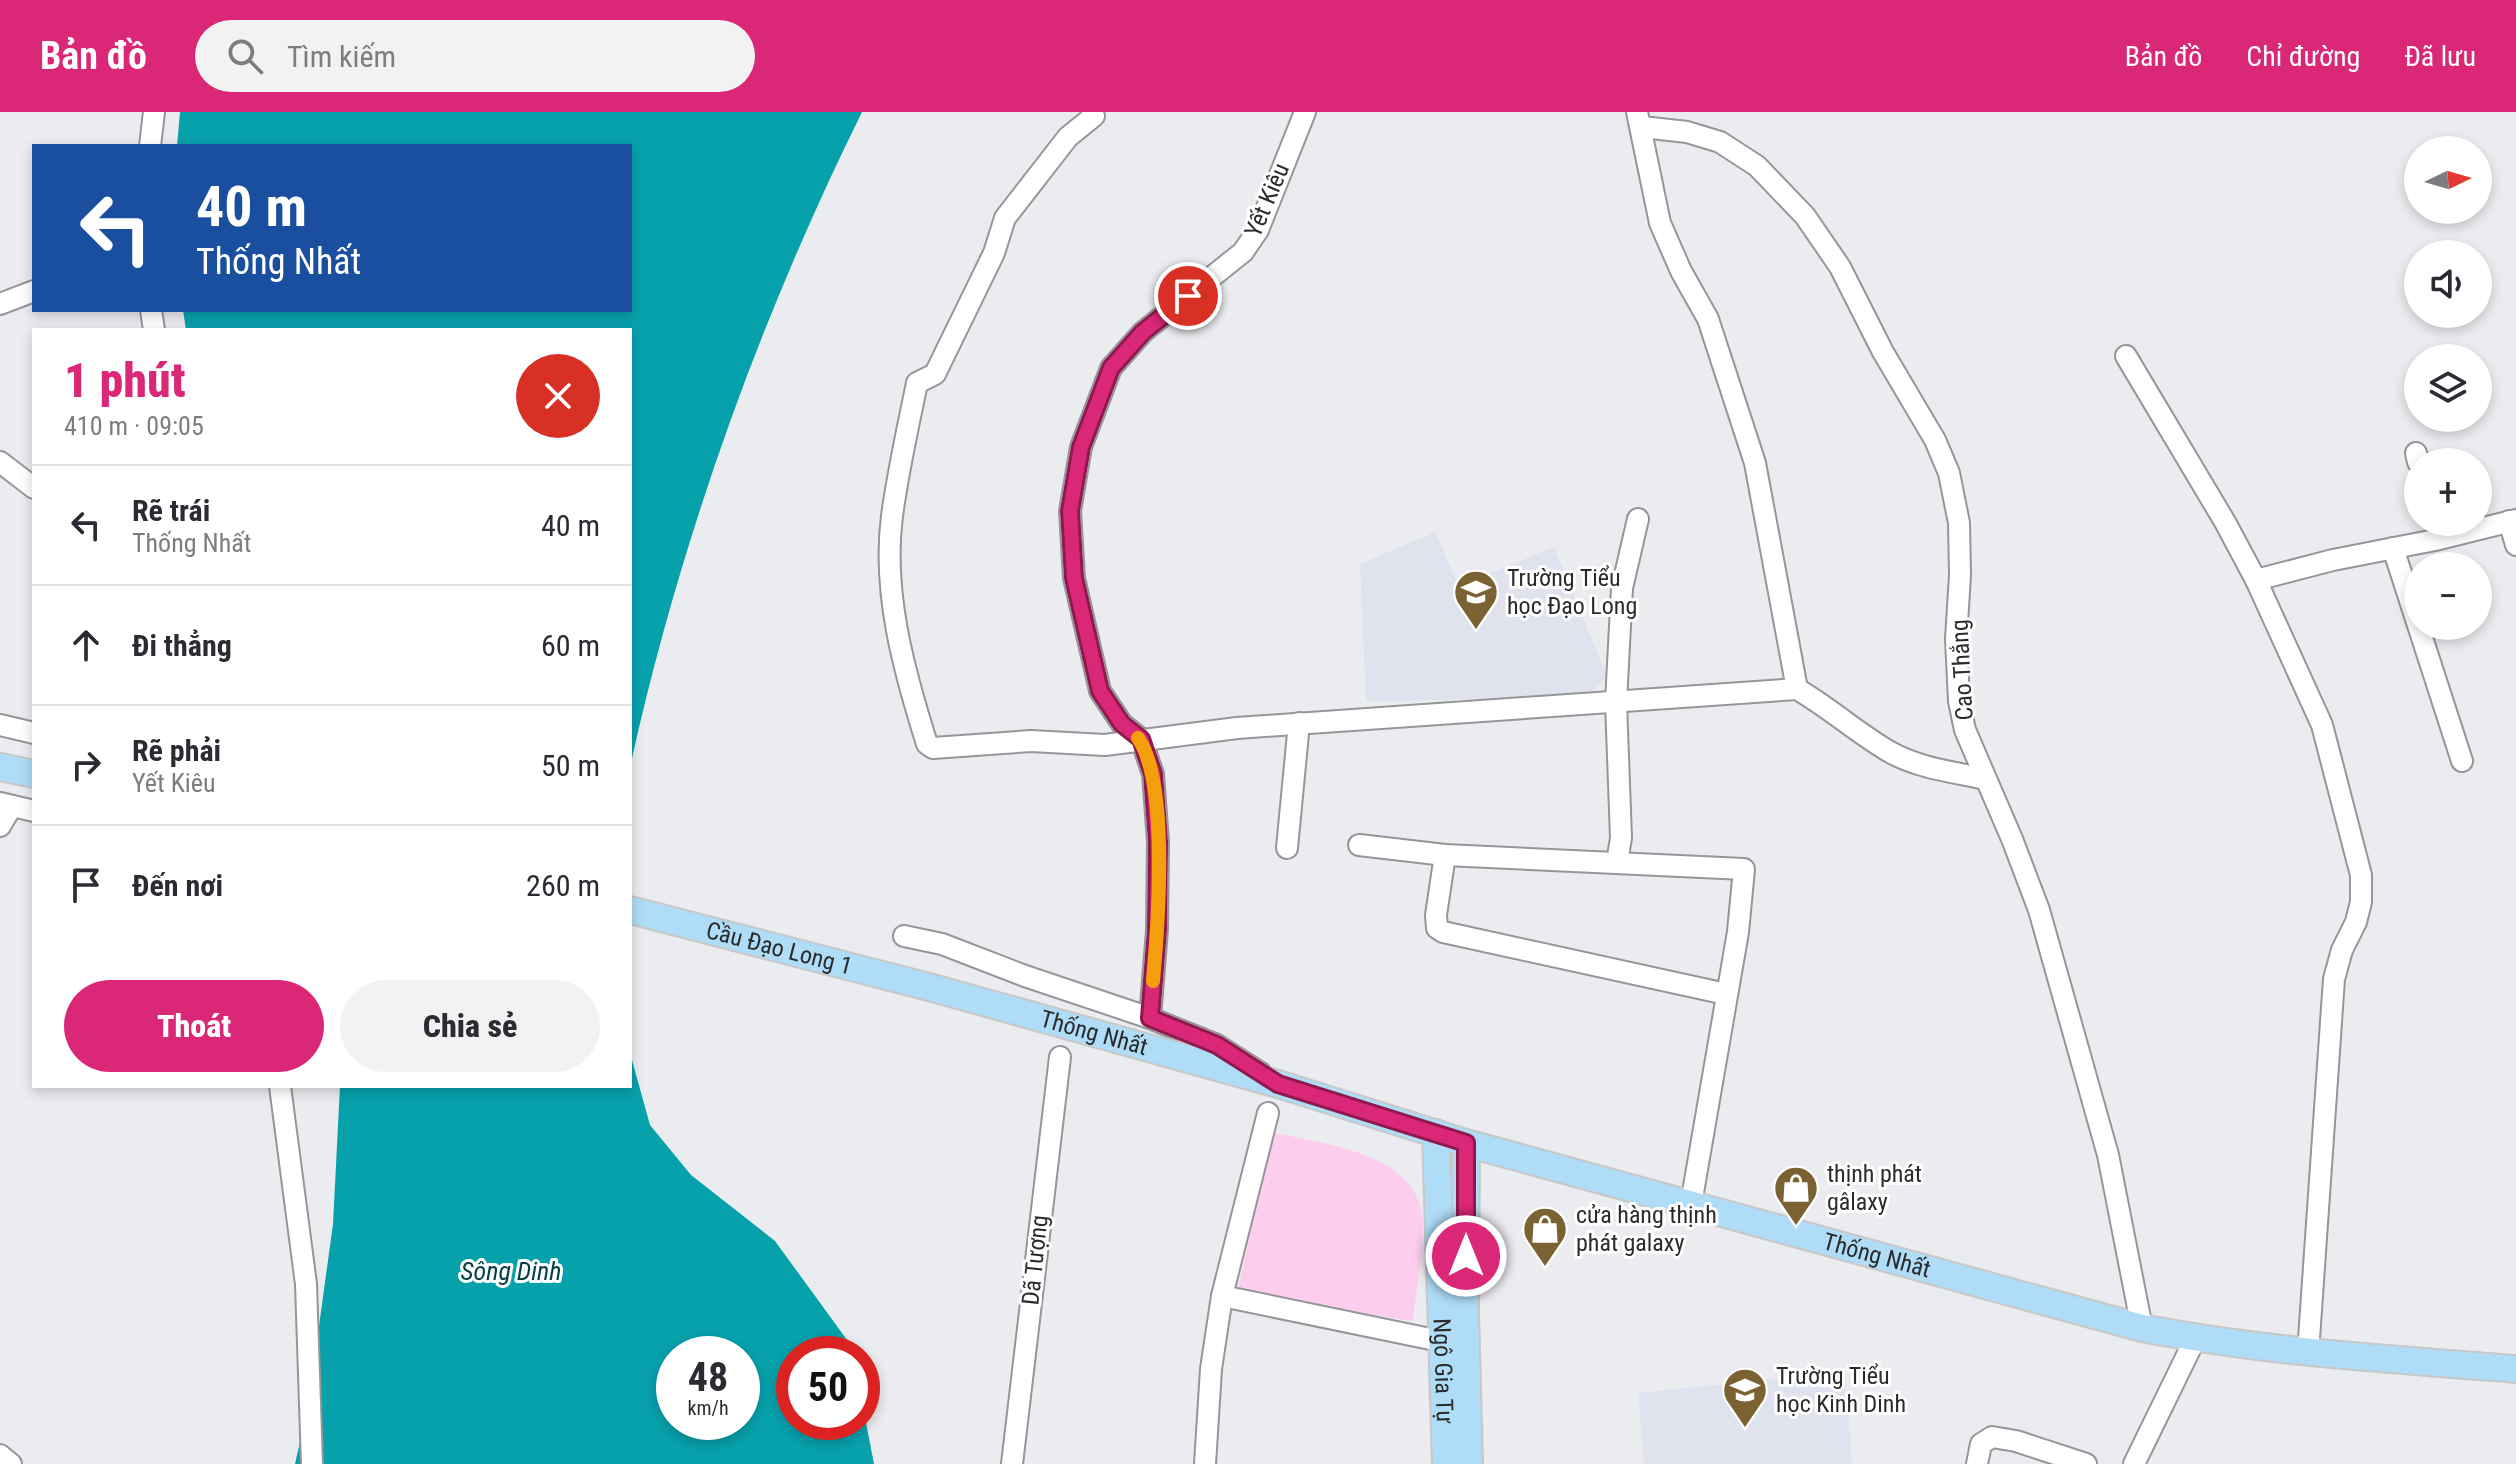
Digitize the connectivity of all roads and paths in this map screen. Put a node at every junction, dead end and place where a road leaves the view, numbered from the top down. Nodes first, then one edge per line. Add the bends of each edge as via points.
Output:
1 (154, 112) edge
2 (1092, 112) edge
3 (1305, 112) edge
4 (1640, 119) edge
5 (150, 144) edge
6 (32, 292) edge
7 (0, 304) edge
8 (2126, 356) dead end
9 (0, 462) edge
10 (32, 486) edge
11 (1638, 519) dead end
12 (2512, 520) edge
13 (2492, 523) edge
14 (2421, 536) edge
15 (2516, 545) edge
16 (2393, 548) junction
17 (2256, 580) junction
18 (1797, 689) junction
19 (1616, 702) junction
20 (1299, 723) junction
21 (0, 725) edge
22 (32, 733) edge
23 (1141, 739) junction
24 (2462, 761) dead end
25 (0, 767) edge
26 (32, 774) edge
27 (1985, 779) junction
28 (6, 804) edge
29 (32, 810) edge
30 (0, 826) edge
31 (1359, 845) dead end
32 (1287, 848) dead end
33 (1445, 855) junction
34 (1617, 862) junction
35 (632, 911) edge
36 (904, 936) dead end
37 (929, 987) joint
38 (1726, 994) junction
39 (1150, 1018) junction
40 (1060, 1057) dead end
41 (1278, 1084) junction
42 (280, 1088) edge
43 (1268, 1113) dead end
44 (1436, 1133) junction
45 (1466, 1143) junction
46 (1691, 1204) junction
47 (1222, 1296) junction
48 (2142, 1328) junction
49 (2195, 1339) junction
50 (1453, 1340) junction
51 (2308, 1353) junction
52 (2516, 1369) edge
53 (0, 1455) edge
54 (11, 1464) edge
55 (312, 1464) edge
56 (1012, 1464) edge
57 (1205, 1464) edge
58 (1446, 1464) edge
59 (1469, 1464) edge
60 (1977, 1464) edge
61 (2086, 1464) edge
62 (2134, 1464) edge

1 - 5 street
2 - 23 street via 1094,116 1068,137 1005,218 994,253 935,374 917,383 892,518 890,569 895,622 927,744 1105,745
3 - 23 street, Yết Kiêu via 1258,230 1243,252 1143,332 1111,368 1081,447 1070,511 1077,593 1100,691 1122,724
4 - 18 street via 1660,223 1708,319 1755,463
4 - 27 street, Cao Thắng via 1720,142 1757,166 1805,216 1840,267 1935,440 1949,473 1959,523 1959,701
6 - 7 street
8 - 17 street
9 - 10 street
11 - 19 street via 1622,588
12 - 13 street
12 - 15 street
14 - 16 street
16 - 17 street
16 - 24 street
17 - 51 street via 2322,725 2361,875 2356,922 2334,979
18 - 19 street
18 - 27 street via 1890,752 1914,763
19 - 20 street
19 - 34 street via 1621,838
20 - 23 street
20 - 32 street
21 - 22 street
23 - 39 street, Yết Kiêu via 1153,774 1158,842
25 - 26 main road
27 - 48 street, Cao Thắng via 2039,910 2108,1155
28 - 29 street
28 - 30 street
31 - 33 street
33 - 34 street
33 - 38 street via 1436,915 1437,928 1443,932
34 - 38 street via 1744,869
35 - 37 main road, Cầu Đạo Long 1
36 - 39 street via 942,944
37 - 41 main road, Thống Nhất
38 - 46 street
39 - 41 street via 1217,1045
40 - 56 street, Dã Tượng
41 - 44 main road, Thống Nhất
42 - 55 street via 306,1284
43 - 47 street
44 - 45 main road, Thống Nhất
44 - 50 main road, Ngô Gia Tự
45 - 46 main road, Thống Nhất
45 - 50 main road, Ngô Gia Tự
46 - 48 main road, Thống Nhất
47 - 50 street
47 - 57 street
48 - 49 main road, Thống Nhất
49 - 51 main road, Thống Nhất
49 - 62 street
50 - 58 main road, Ngô Gia Tự
50 - 59 main road, Ngô Gia Tự
51 - 52 main road, Thống Nhất
53 - 54 street
60 - 61 street via 1981,1444 1992,1437

